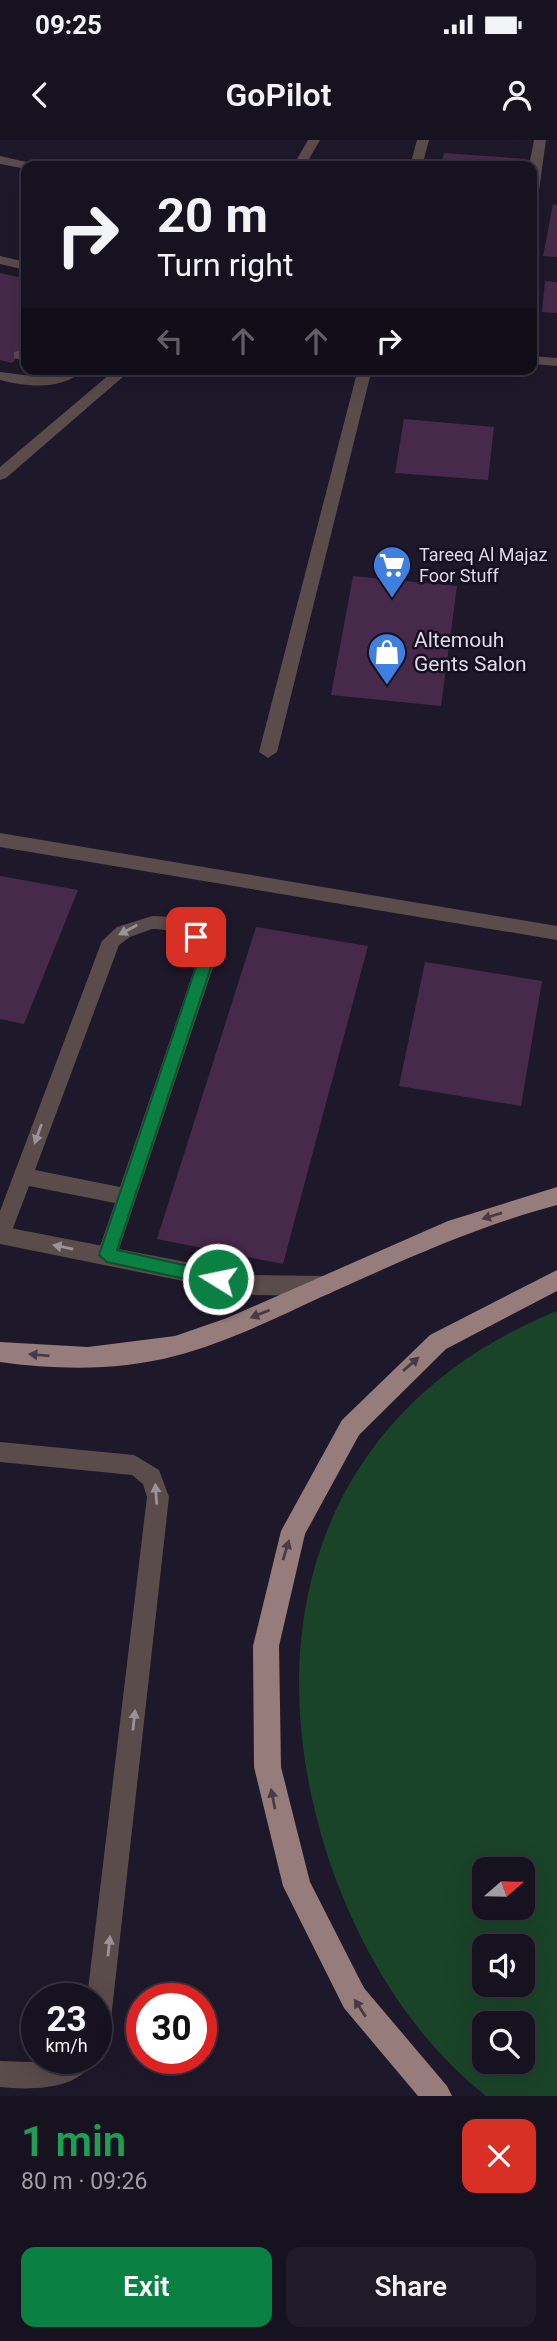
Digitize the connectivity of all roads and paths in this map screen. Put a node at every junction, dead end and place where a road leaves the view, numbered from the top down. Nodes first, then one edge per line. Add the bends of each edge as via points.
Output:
1 (314, 140) edge
2 (423, 140) edge
3 (541, 140) edge
4 (0, 160) edge
5 (302, 161) edge
6 (417, 161) edge
7 (537, 162) edge
8 (21, 165) edge
9 (0, 260) edge
10 (21, 266) edge
11 (537, 360) edge
12 (557, 362) edge
13 (64, 375) edge
14 (118, 375) edge
15 (363, 375) edge
16 (0, 376) edge
17 (0, 475) edge
18 (268, 752) dead end
19 (0, 840) edge
20 (557, 933) edge
21 (22, 1176) junction
22 (553, 1194) edge
23 (126, 1198) junction
24 (0, 1235) edge
25 (107, 1255) junction
26 (557, 1280) edge
27 (323, 1286) junction
28 (0, 1352) edge
29 (0, 1452) edge
30 (104, 1983) edge
31 (0, 2074) edge
32 (47, 2074) edge
33 (437, 2096) edge

1 - 5 street
2 - 6 street
3 - 7 street
4 - 8 lane
9 - 10 lane
11 - 12 street
13 - 16 lane via 48,382
14 - 17 street
15 - 18 street
19 - 20 street
21 - 23 lane
23 -> 21 lane via 205,961 196,937 170,922 136,924 111,941
21 - 24 lane
22 -> 27 main road via 480,1219
23 - 25 lane
25 -> 24 street
25 - 27 street via 253,1285
33 -> 26 main road via 373,2027 341,1978 295,1876 268,1774 263,1724 266,1627 304,1502 325,1464 375,1398 445,1336 484,1311
27 -> 28 main road via 207,1335 144,1352 59,1357
30 -> 29 lane via 158,1497 149,1471 134,1465
31 - 32 lane

